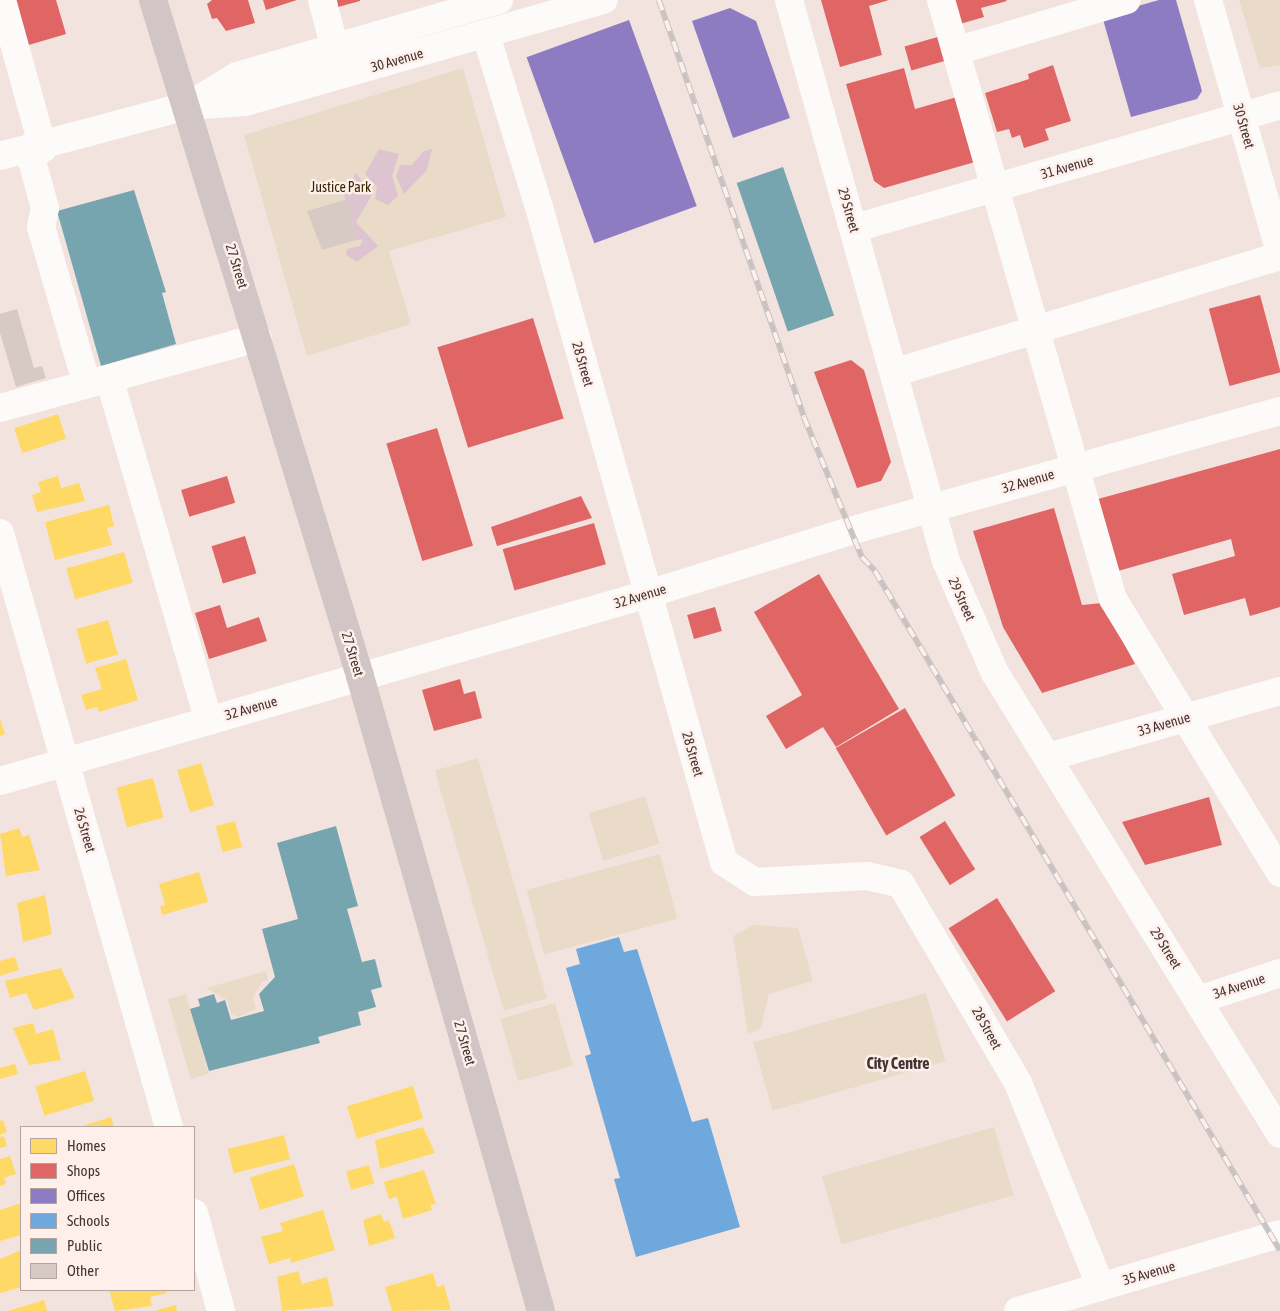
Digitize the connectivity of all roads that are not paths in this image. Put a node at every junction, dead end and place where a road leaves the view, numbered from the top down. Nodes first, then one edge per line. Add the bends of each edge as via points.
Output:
1 (2, 0) edge
2 (153, 0) edge
3 (322, 0) edge
4 (604, 0) edge
5 (789, 0) edge
6 (941, 0) edge
7 (1127, 0) edge
8 (1208, 0) edge
9 (485, 2) edge
10 (486, 35) junction
11 (335, 48) junction
12 (956, 51) junction
13 (1280, 105) edge
14 (187, 106) junction
15 (1241, 116) junction
16 (36, 149) junction
17 (0, 156) edge
18 (995, 187) junction
19 (855, 228) junction
20 (1280, 254) edge
21 (1037, 330) junction
22 (258, 338) junction
23 (896, 372) junction
24 (98, 381) junction
25 (0, 408) edge
26 (1280, 410) edge
27 (1077, 467) junction
28 (931, 508) junction
29 (0, 533) edge
30 (648, 594) junction
31 (360, 676) junction
32 (1280, 691) edge
33 (1183, 718) junction
34 (209, 721) junction
35 (1048, 757) junction
36 (66, 763) junction
37 (0, 781) edge
38 (1280, 873) edge
39 (1280, 973) edge
40 (1198, 1000) junction
41 (169, 1126) edge
42 (1280, 1134) edge
43 (195, 1216) edge
44 (1280, 1234) edge
45 (1101, 1287) junction
46 (222, 1311) edge
47 (541, 1311) edge
48 (1018, 1311) edge

1 - 16 street
2 - 14 main road, 27 Street
3 - 11 street
4 - 10 street, 30 Avenue
5 - 19 street, 29 Street
6 - 12 street
7 - 12 street
8 - 15 street, 30 Street
9 - 11 street, 30 Avenue
10 - 14 street, 30 Avenue via 245,102
10 - 30 street, 28 Street via 539,207
11 - 14 street, 30 Avenue via 237,76
12 - 18 street
13 - 15 street, 31 Avenue
14 - 16 street, 30 Avenue
14 - 22 main road, 27 Street
15 - 18 street, 31 Avenue
15 - 20 street, 30 Street
16 - 17 street, 30 Avenue
16 - 24 street via 46,208 41,227
18 - 19 street, 31 Avenue
18 - 21 street
19 - 23 street, 29 Street
20 - 21 street
21 - 23 street
21 - 27 street
22 - 24 street
22 - 31 main road, 27 Street
23 - 28 street, 29 Street
24 - 25 street
24 - 34 street
26 - 27 street, 32 Avenue
27 - 28 street, 32 Avenue
27 - 33 street via 1113,599
28 - 30 street, 32 Avenue
28 - 35 street, 29 Street via 946,561 995,673
29 - 36 street, 26 Street
30 - 31 street, 32 Avenue
30 - 45 street, 28 Street via 724,862 755,882 867,876 901,884 1018,1083
31 - 34 street, 32 Avenue
31 - 47 main road, 27 Street
32 - 33 street, 33 Avenue
33 - 35 street, 33 Avenue
33 - 38 street
34 - 36 street, 32 Avenue
35 - 40 street, 29 Street
36 - 37 street, 32 Avenue
36 - 41 street, 26 Street
39 - 40 street, 34 Avenue
40 - 42 street, 29 Street
43 - 46 street
44 - 45 street, 35 Avenue
45 - 48 street, 35 Avenue

